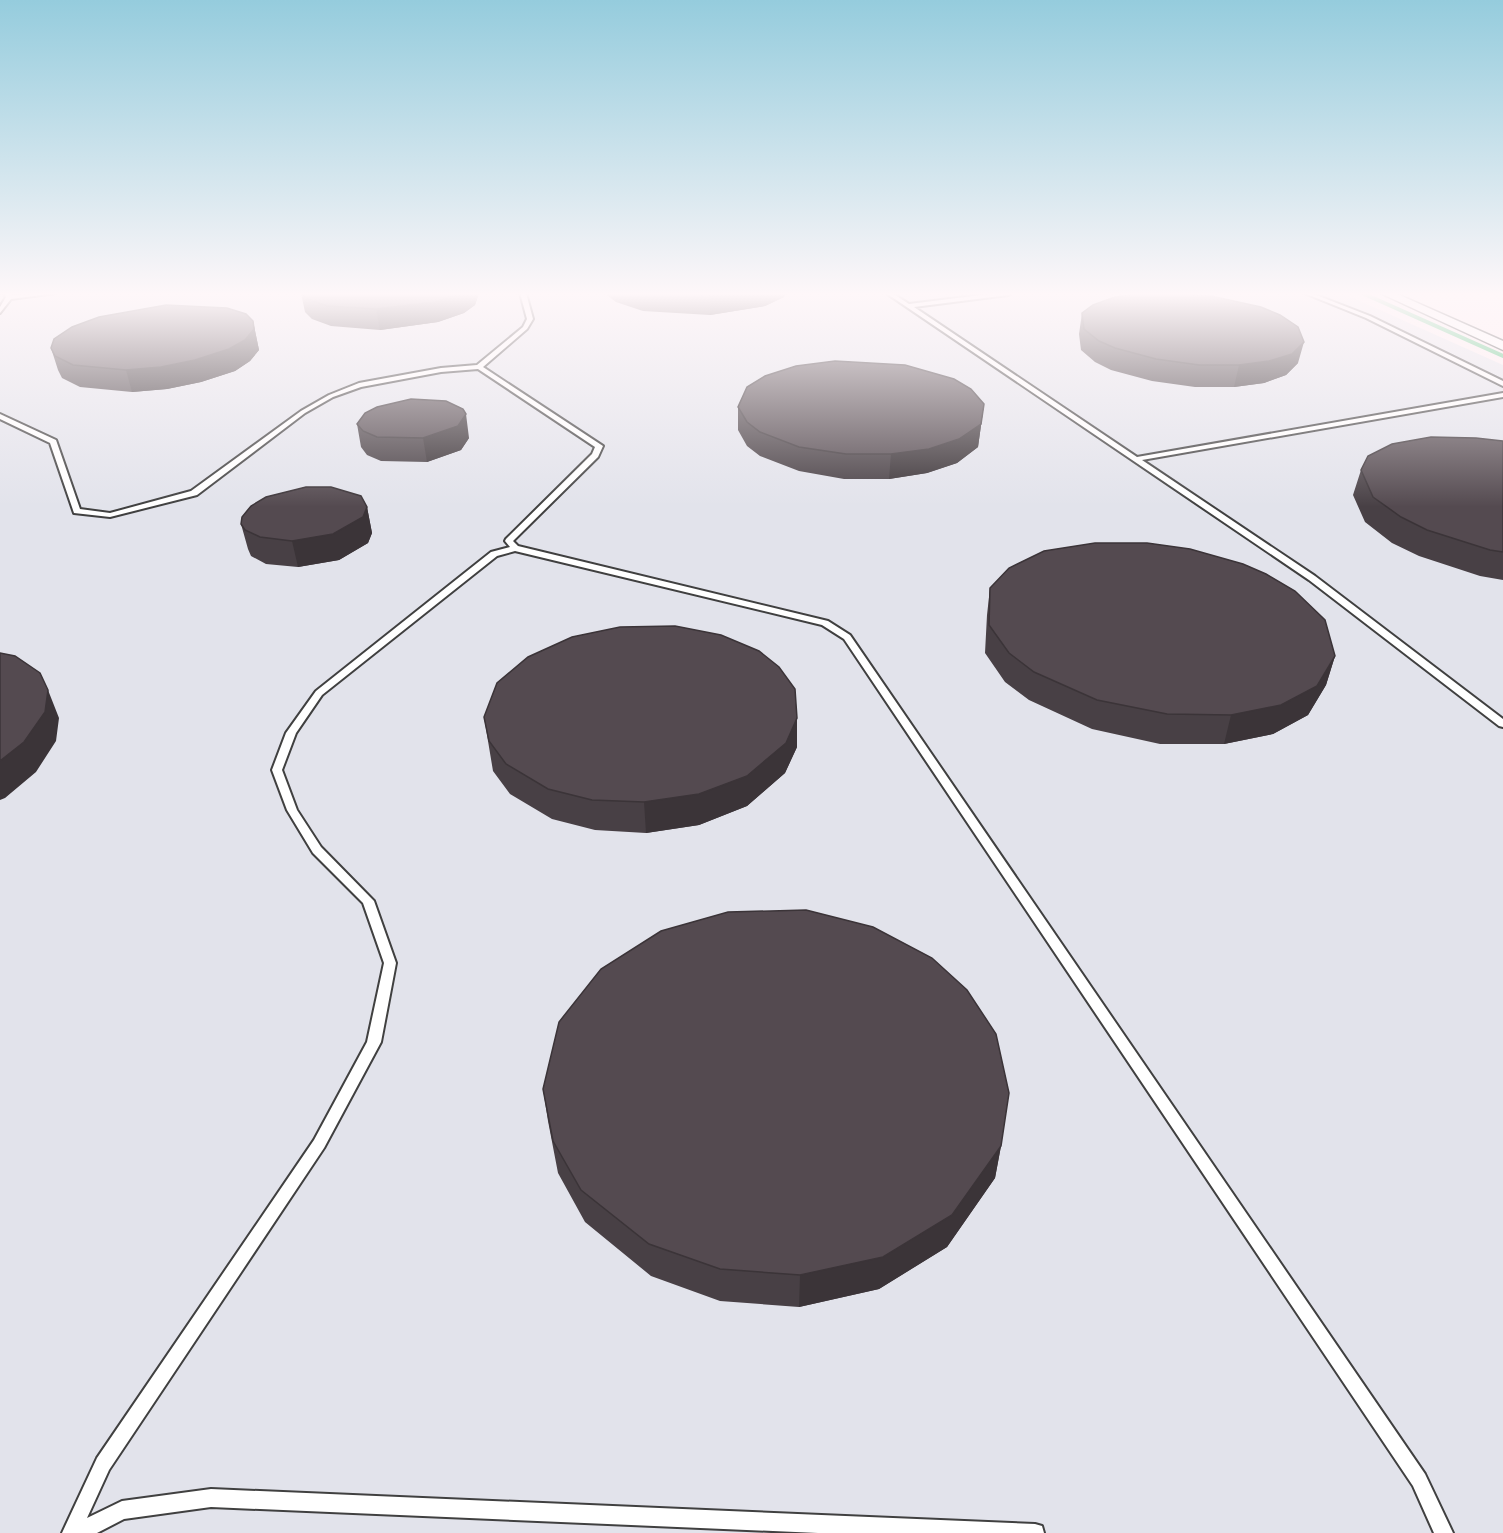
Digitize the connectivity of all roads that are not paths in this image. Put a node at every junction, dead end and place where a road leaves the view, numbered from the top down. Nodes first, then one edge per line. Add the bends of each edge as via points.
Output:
1 (483, 365) edge
2 (995, 365) edge
3 (1464, 365) edge
4 (479, 368) junction
5 (1503, 384) edge
6 (1503, 395) edge
7 (0, 416) edge
8 (1136, 459) junction
9 (515, 548) junction
10 (1503, 724) edge
11 (71, 1533) edge
12 (78, 1533) edge
13 (1035, 1533) edge
14 (1444, 1533) edge

1 - 4 lane
2 - 8 lane
3 - 5 lane
4 - 7 lane via 441,370 359,385 331,396 303,412 194,493 110,515 77,511 53,442
4 - 9 lane via 599,446 595,455 509,541
6 - 8 lane
8 - 10 lane via 1312,578
9 - 11 lane via 494,554 319,693 291,733 277,770 292,810 317,850 368,901 390,963 374,1042 319,1144 103,1464
9 - 14 lane via 825,623 847,637 1419,1480
12 - 13 lane via 122,1510 211,1498

